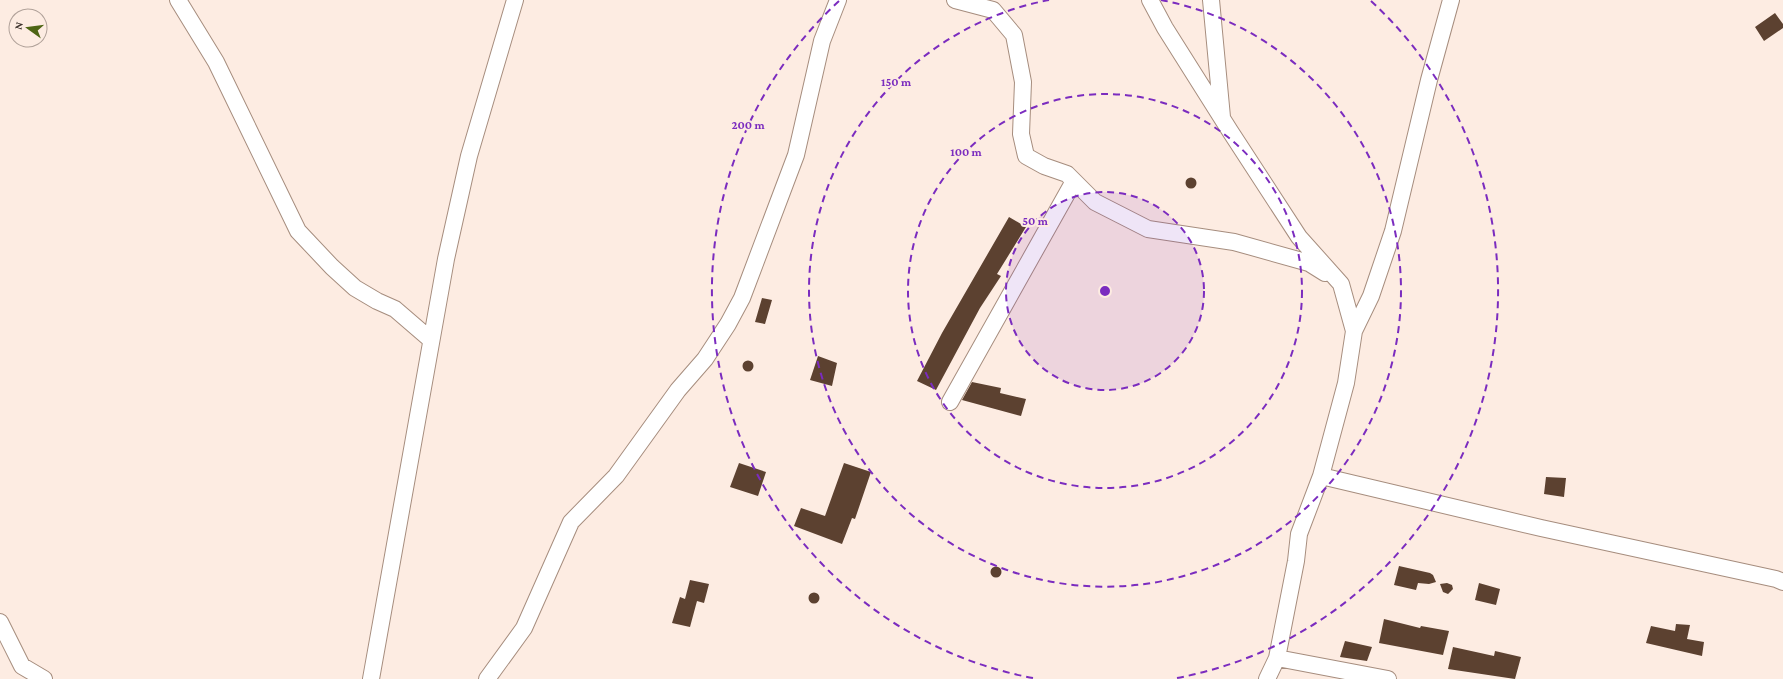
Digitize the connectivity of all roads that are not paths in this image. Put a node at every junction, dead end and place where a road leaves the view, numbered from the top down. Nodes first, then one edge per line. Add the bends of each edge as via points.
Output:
1 (178, 0) edge
2 (514, 0) edge
3 (838, 0) edge
4 (955, 0) edge
5 (1150, 0) edge
6 (1211, 0) edge
7 (1451, 0) edge
8 (1223, 120) junction
9 (1074, 181) junction
10 (1341, 284) junction
11 (1354, 331) junction
12 (431, 340) junction
13 (950, 402) dead end
14 (1321, 476) junction
15 (1783, 582) edge
16 (0, 622) edge
17 (1277, 658) junction
18 (44, 679) edge
19 (371, 679) edge
20 (488, 679) edge
21 (1267, 679) edge
22 (1388, 679) edge

1 - 12 street via 216,62 298,231 355,288 395,309
2 - 12 street via 470,156 446,259
3 - 20 street via 822,41 796,155 742,298 705,359 678,390 616,476 571,522 524,628
4 - 9 street via 993,10 1014,36 1023,82 1020,134 1026,156 1067,174
5 - 8 street
6 - 8 street
7 - 11 street via 1392,232 1371,296
8 - 10 street via 1299,237
9 - 10 street via 1095,202 1148,229 1234,242 1309,263
9 - 13 street
10 - 11 street
11 - 14 street via 1346,383
12 - 19 street
14 - 15 street
14 - 17 street via 1299,534
16 - 18 street via 22,666
17 - 21 street
17 - 22 street

